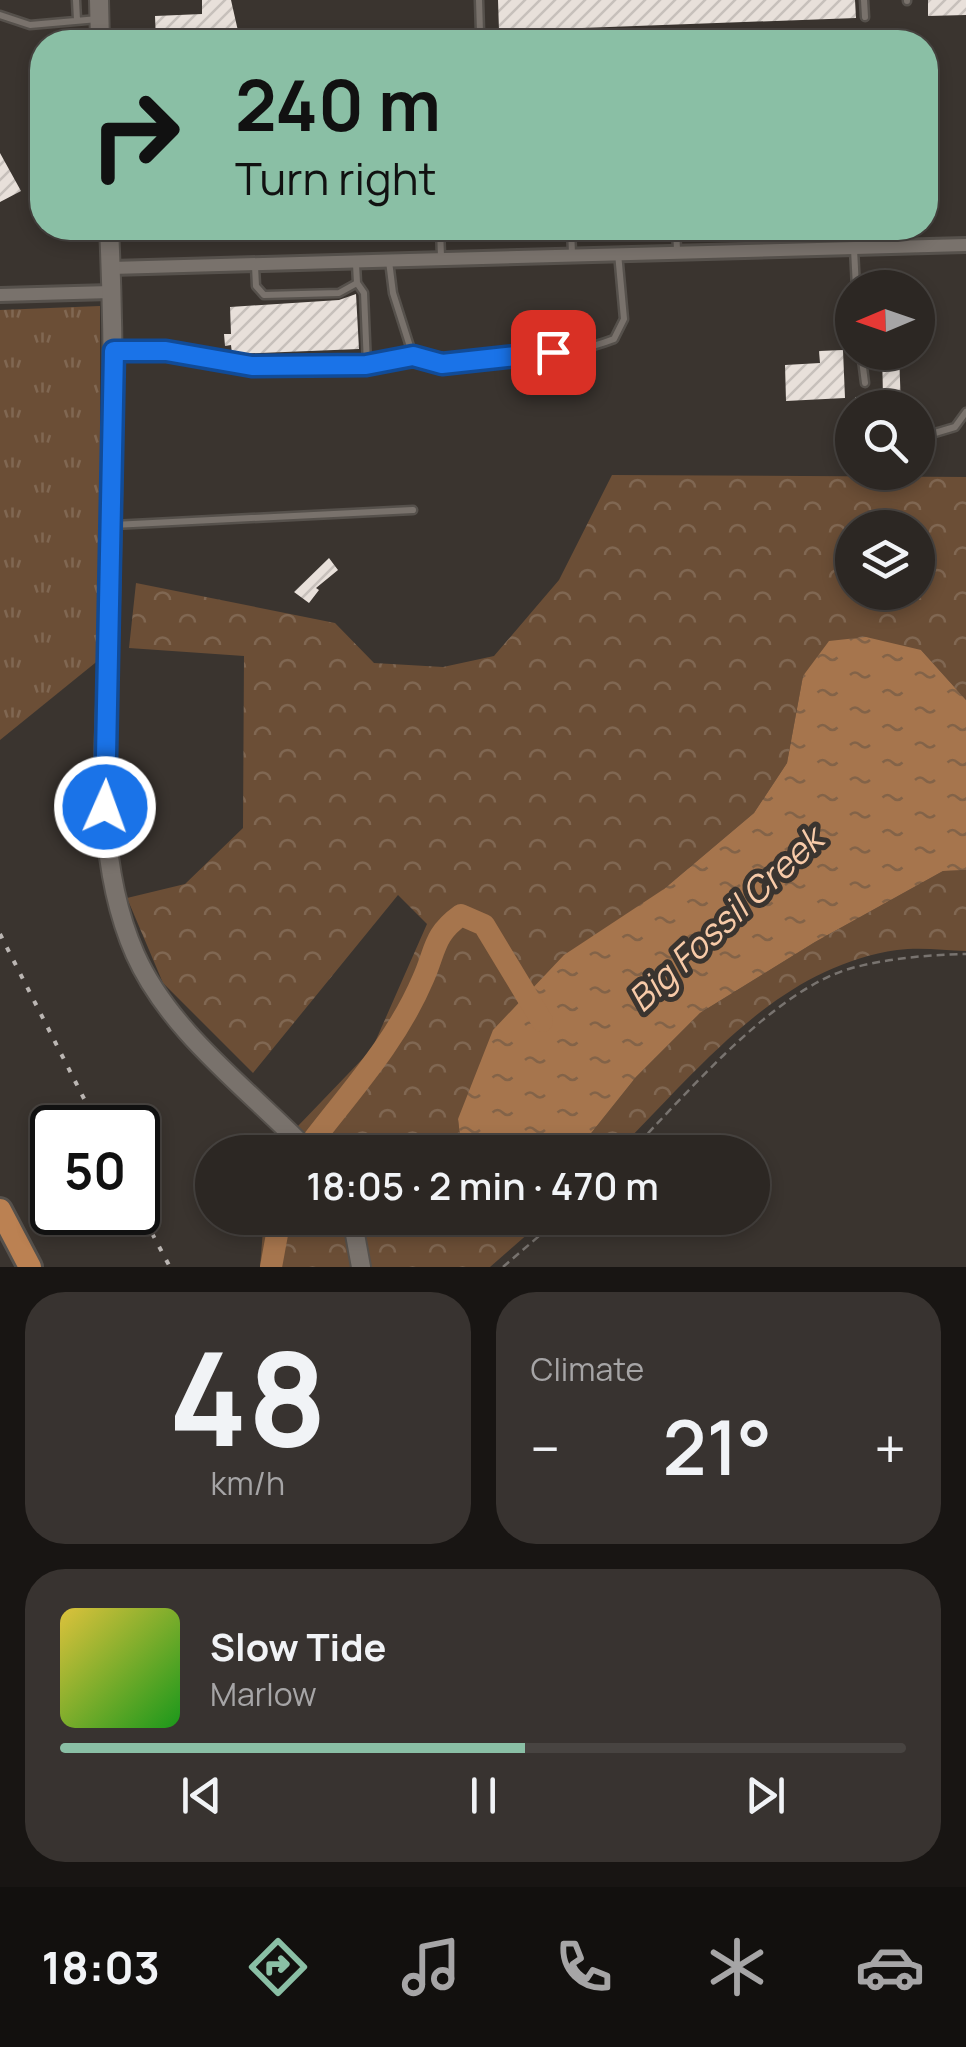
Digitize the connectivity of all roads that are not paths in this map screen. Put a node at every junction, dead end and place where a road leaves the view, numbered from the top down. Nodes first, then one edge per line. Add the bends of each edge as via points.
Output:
1 (76, 0) edge
2 (479, 0) edge
3 (864, 0) edge
4 (99, 9) edge
5 (0, 15) edge
6 (865, 17) dead end
7 (77, 20) junction
8 (480, 30) edge
9 (109, 240) edge
10 (440, 240) edge
11 (571, 240) edge
12 (677, 240) edge
13 (966, 245) edge
14 (854, 246) junction
15 (677, 250) junction
16 (618, 252) junction
17 (572, 254) junction
18 (441, 258) junction
19 (389, 261) junction
20 (356, 263) junction
21 (255, 266) junction
22 (110, 268) junction
23 (855, 270) edge
24 (356, 283) junction
25 (111, 292) junction
26 (0, 296) edge
27 (114, 351) junction
28 (413, 356) junction
29 (366, 365) junction
30 (863, 370) edge
31 (865, 383) dead end
32 (966, 412) edge
33 (935, 432) edge
34 (413, 510) dead end
35 (112, 525) junction
36 (293, 1135) edge
37 (0, 1210) edge
38 (355, 1235) edge
39 (30, 1267) edge
40 (361, 1267) edge

1 - 7 lane
2 - 8 lane
3 - 6 lane
4 - 7 lane
5 - 7 lane via 30,24
9 - 22 main road
10 - 18 lane
11 - 17 lane
12 - 15 lane
13 - 14 street
14 - 15 street
14 - 23 lane
15 - 16 street
16 - 17 street
16 - 28 lane via 624,319 614,339 590,348 442,364
17 - 18 street
18 - 19 street
19 - 20 street
19 - 28 lane
20 - 21 street
20 - 24 lane
21 - 22 street
21 - 24 lane via 264,295 339,293
22 - 25 main road
24 - 29 lane via 364,294
25 - 26 street
25 - 27 main road
27 - 29 lane via 166,351 252,366
27 - 35 main road
28 - 29 lane
30 - 31 lane
32 - 33 lane via 955,426
34 - 35 lane
35 - 36 main road via 105,807 120,908 156,992
37 - 39 highway
38 - 40 main road

